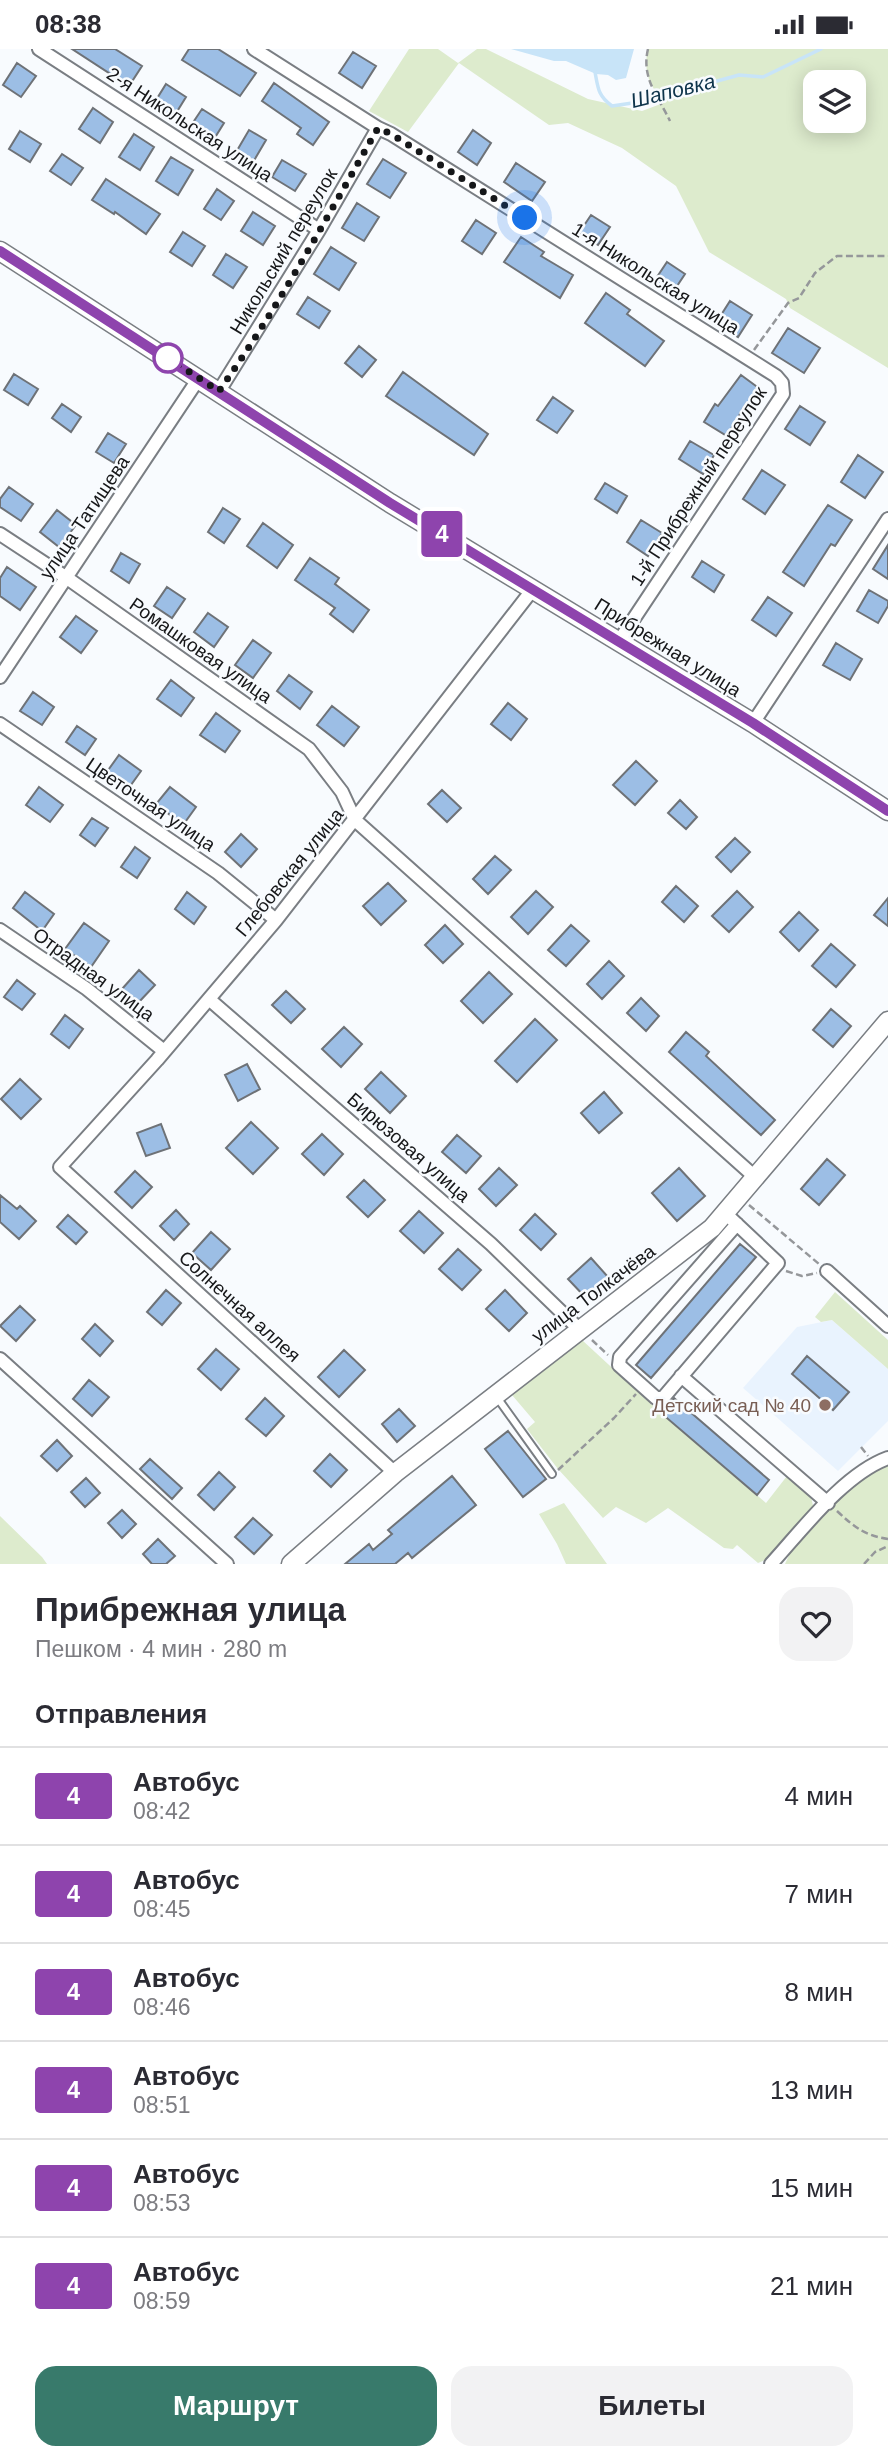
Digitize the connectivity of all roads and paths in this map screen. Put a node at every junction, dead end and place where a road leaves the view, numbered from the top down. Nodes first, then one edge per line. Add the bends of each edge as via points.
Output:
1 (39, 49) edge
2 (254, 49) edge
3 (648, 49) edge
4 (670, 121) dead end
5 (378, 128) junction
6 (319, 230) junction
7 (0, 251) edge
8 (888, 256) edge
9 (748, 358) junction
10 (199, 378) junction
11 (784, 386) joint
12 (219, 391) junction
13 (888, 519) edge
14 (0, 534) edge
15 (67, 578) junction
16 (533, 589) junction
17 (619, 641) junction
18 (0, 677) edge
19 (753, 723) junction
20 (0, 724) edge
21 (888, 811) edge
22 (355, 820) junction
23 (276, 920) junction
24 (0, 930) edge
25 (210, 1000) junction
26 (888, 1021) edge
27 (164, 1051) junction
28 (60, 1167) joint
29 (755, 1177) junction
30 (739, 1196) junction
31 (730, 1218) junction
32 (776, 1267) junction
33 (827, 1271) junction
34 (888, 1326) edge
35 (579, 1329) junction
36 (0, 1359) edge
37 (619, 1365) junction
38 (681, 1376) junction
39 (643, 1387) junction
40 (495, 1394) junction
41 (888, 1458) edge
42 (395, 1473) junction
43 (552, 1474) joint
44 (828, 1503) junction
45 (888, 1539) edge
46 (888, 1546) edge
47 (227, 1564) edge
48 (291, 1564) edge
49 (771, 1564) edge
50 (864, 1564) edge

1 - 6 street, 2-я Никольская улица
2 - 5 street, 1-я Никольская улица
3 - 4 path via 648,80
5 - 6 street, Никольский переулок
5 - 9 street, 1-я Никольская улица
6 - 12 street, Никольский переулок
7 - 10 street, Прибрежная улица
8 - 9 path via 837,256 815,273 799,298 788,303
9 - 11 street, 1-я Никольская улица
10 - 12 street, Прибрежная улица
10 - 15 street, улица Татищева
11 - 17 street, 1-й Прибрежный переулок via 783,394
12 - 16 street, Прибрежная улица via 390,503
13 - 19 street
14 - 15 street, Ромашковая улица
15 - 18 street, улица Татищева
15 - 22 street, Ромашковая улица via 309,749 342,792
16 - 17 street, Прибрежная улица
16 - 22 street, Глебовская улица
17 - 19 street, Прибрежная улица
19 - 21 street, Прибрежная улица
20 - 23 street, Цветочная улица via 218,873
22 - 23 street, Глебовская улица
22 - 29 street
23 - 25 street, Глебовская улица
24 - 27 street, Отрадная улица via 87,989
25 - 27 street, Глебовская улица
25 - 35 street, Бирюзовая улица via 491,1244
26 - 29 street, улица Толкачёва
27 - 28 street, Глебовская улица
28 - 42 street, Солнечная аллея
29 - 30 street, улица Толкачёва
30 - 31 street, улица Толкачёва
30 - 33 path
31 - 32 street via 777,1260
31 - 35 street, улица Толкачёва
31 - 37 street via 620,1357
32 - 33 path via 802,1276
32 - 38 street
33 - 34 street
35 - 37 path
35 - 40 street, улица Толкачёва
36 - 47 street
37 - 39 street
38 - 39 street via 659,1399
38 - 44 street
39 - 43 path
40 - 42 street, улица Толкачёва
40 - 43 lane
41 - 44 street via 859,1473
42 - 48 street, улица Толкачёва
44 - 45 path via 857,1529
44 - 49 street
46 - 50 path via 874,1552

